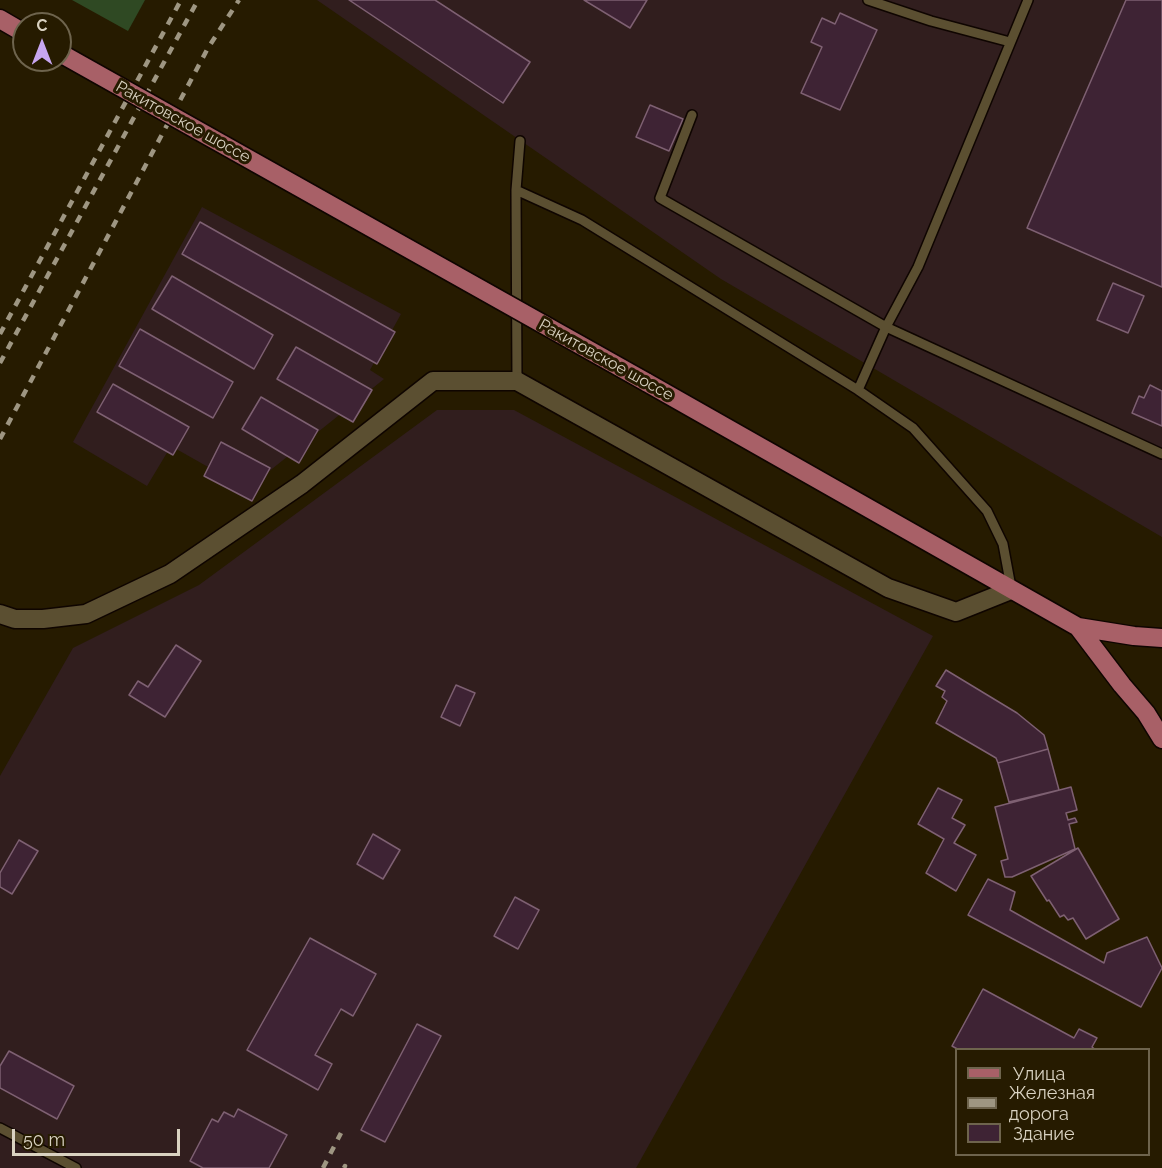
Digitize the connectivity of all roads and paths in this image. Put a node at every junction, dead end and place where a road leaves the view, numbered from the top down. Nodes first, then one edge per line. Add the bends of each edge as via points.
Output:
1 (868, 0) edge
2 (1028, 0) edge
3 (1010, 42) junction
4 (72, 60) edge
5 (692, 115) dead end
6 (520, 141) dead end
7 (516, 190) junction
8 (886, 327) junction
9 (517, 381) junction
10 (858, 390) junction
11 (1162, 454) edge
12 (1011, 590) junction
13 (0, 614) edge
14 (1078, 627) junction
15 (1162, 638) edge
16 (1162, 739) edge
17 (0, 1128) edge
18 (76, 1168) edge

1 - 3 lane
2 - 3 lane
3 - 8 lane via 918,267
4 - 12 main road, Ракитовское шоссе, bridge
5 - 8 lane via 660,198
6 - 7 lane
7 - 9 lane
7 - 10 lane via 582,220
8 - 10 lane
8 - 11 lane
9 - 12 street via 888,588 956,612
9 - 13 street via 433,381 302,484 170,574 86,614 43,619
10 - 12 lane via 913,428 987,511 1003,544
12 - 14 main road, Ракитовское шоссе
14 - 15 main road, Ракитовское шоссе
14 - 16 main road
17 - 18 lane

